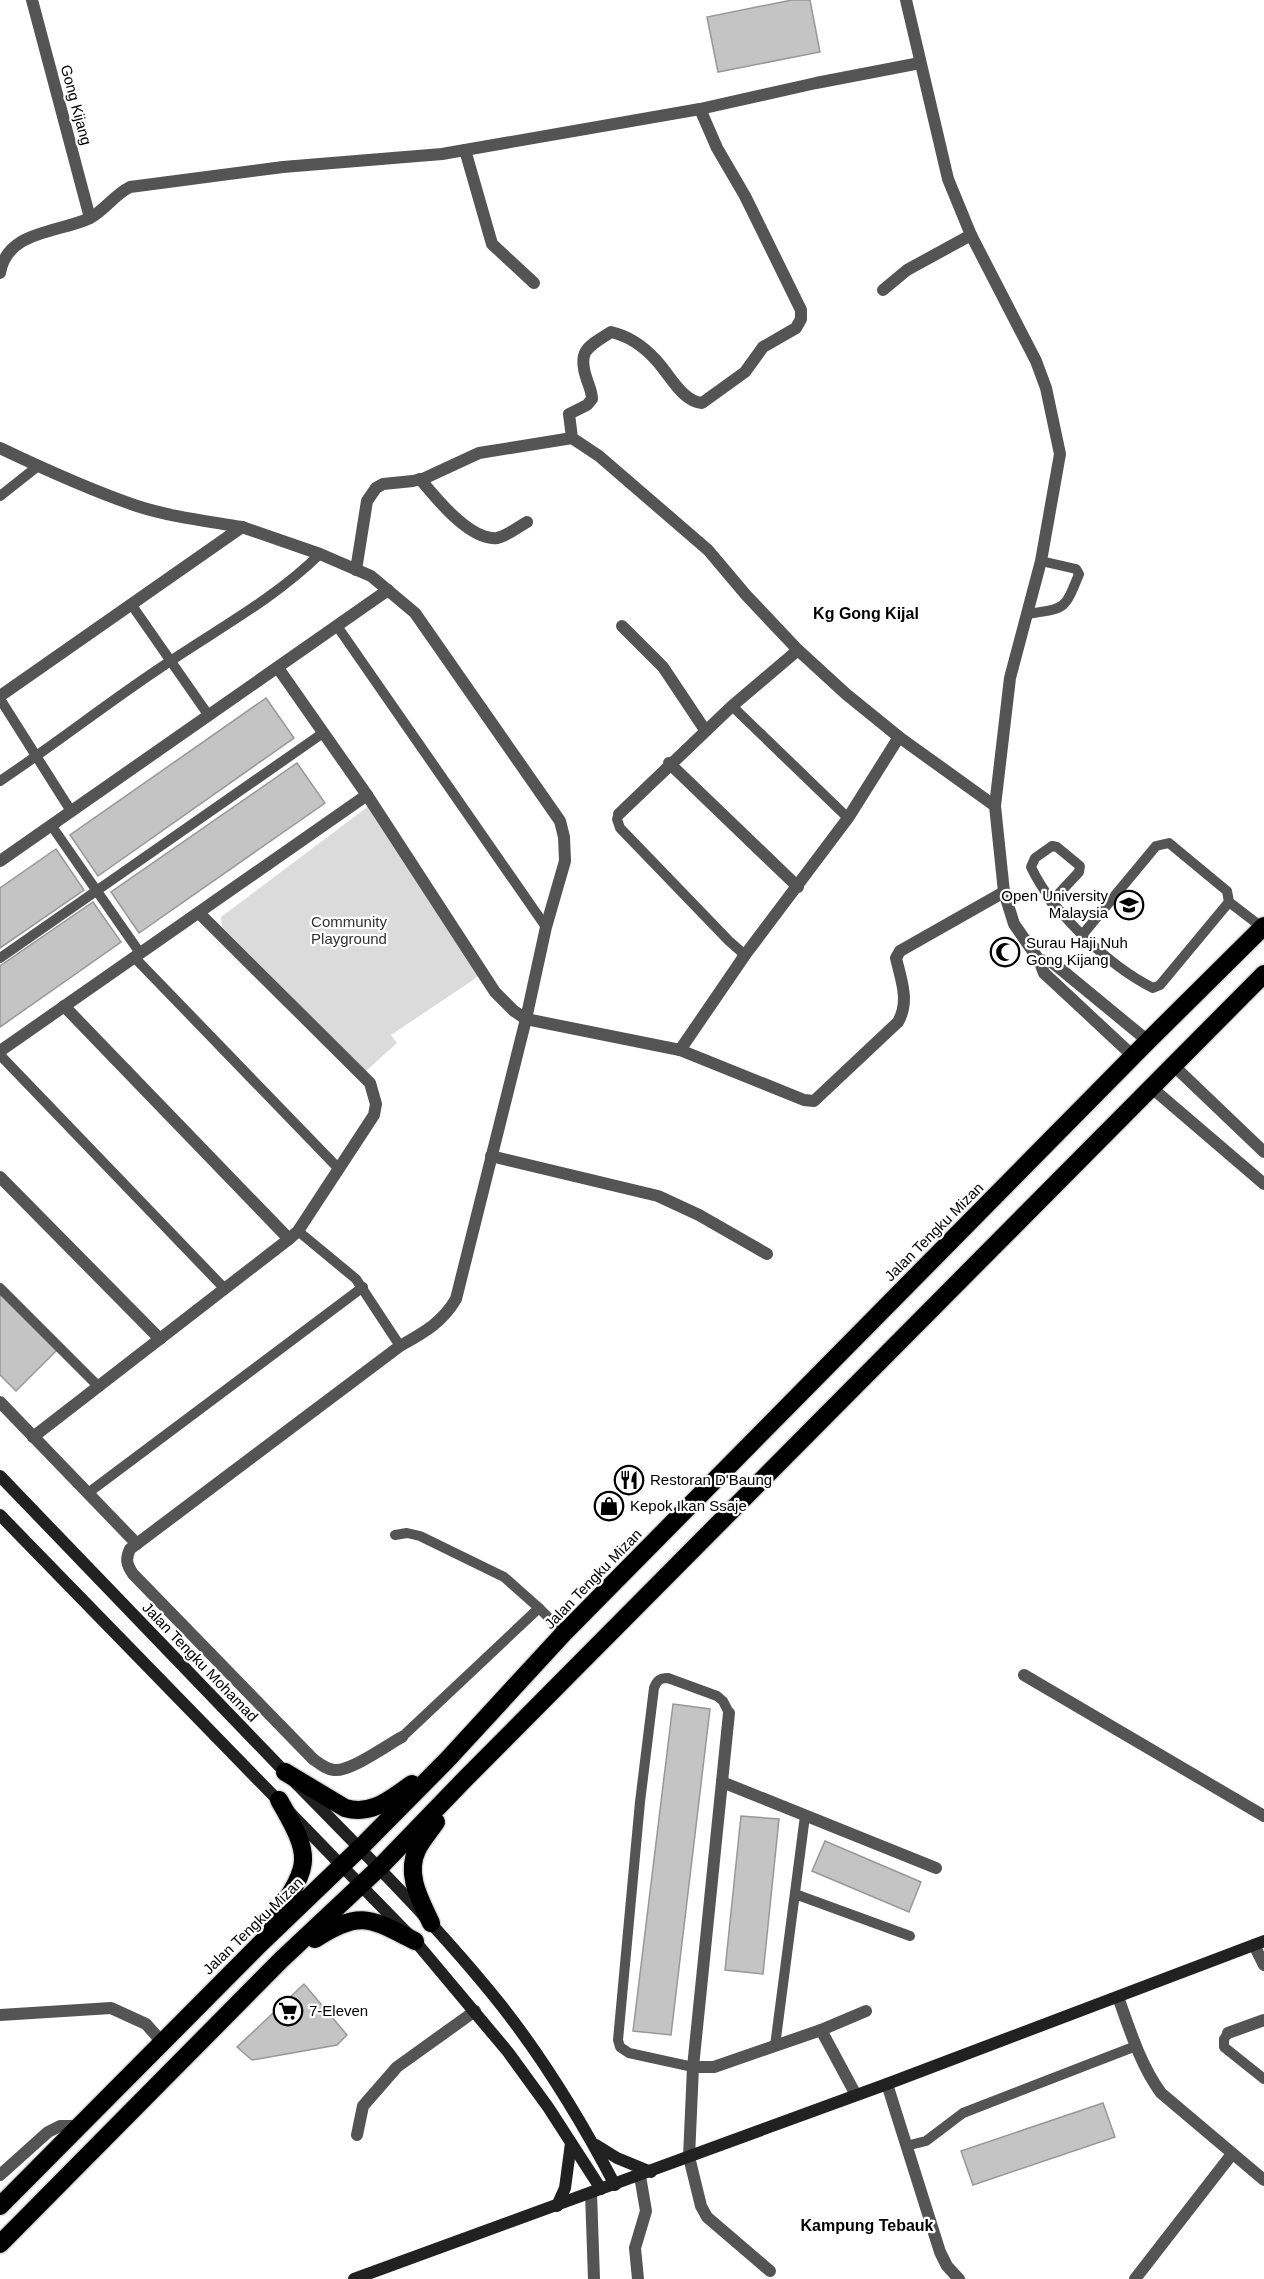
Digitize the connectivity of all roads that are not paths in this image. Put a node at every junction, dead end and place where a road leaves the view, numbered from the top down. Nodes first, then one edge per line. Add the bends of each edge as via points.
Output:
1 (32, 0) edge
2 (906, 0) edge
3 (920, 63) junction
4 (700, 109) junction
5 (465, 150) junction
6 (90, 218) junction
7 (971, 235) junction
8 (0, 273) edge
9 (534, 283) dead end
10 (883, 290) dead end
11 (572, 438) junction
12 (0, 448) edge
13 (38, 466) junction
14 (420, 479) junction
15 (0, 496) edge
16 (527, 522) dead end
17 (242, 527) junction
18 (320, 554) junction
19 (1041, 561) junction
20 (356, 570) junction
21 (388, 590) junction
22 (131, 604) junction
23 (1027, 614) junction
24 (337, 626) junction
25 (622, 626) dead end
26 (798, 650) junction
27 (170, 661) junction
28 (278, 668) junction
29 (0, 698) edge
30 (732, 706) junction
31 (209, 716) junction
32 (705, 730) junction
33 (323, 732) junction
34 (899, 737) junction
35 (37, 756) junction
36 (669, 764) junction
37 (0, 781) edge
38 (367, 795) junction
39 (995, 806) junction
40 (71, 811) junction
41 (619, 813) joint
42 (848, 818) junction
43 (51, 825) junction
44 (0, 861) edge
45 (798, 887) junction
46 (97, 891) junction
47 (1004, 892) junction
48 (1051, 902) junction
49 (1229, 902) junction
50 (199, 913) junction
51 (546, 927) junction
52 (1263, 927) edge
53 (1083, 934) junction
54 (137, 955) junction
55 (745, 955) junction
56 (0, 958) edge
57 (1039, 960) junction
58 (1264, 974) edge
59 (64, 1006) junction
60 (526, 1019) junction
61 (1148, 1041) junction
62 (680, 1050) junction
63 (0, 1053) edge
64 (1133, 1056) junction
65 (1173, 1065) junction
66 (1152, 1088) junction
67 (1264, 1152) edge
68 (491, 1156) junction
69 (338, 1168) junction
70 (0, 1177) edge
71 (1264, 1184) edge
72 (293, 1235) junction
73 (767, 1254) dead end
74 (363, 1287) junction
75 (0, 1288) edge
76 (225, 1289) junction
77 (160, 1339) junction
78 (400, 1346) junction
79 (99, 1387) junction
80 (0, 1402) edge
81 (33, 1437) junction
82 (0, 1476) edge
83 (88, 1493) junction
84 (0, 1515) edge
85 (395, 1535) dead end
86 (137, 1544) junction
87 (539, 1608) junction
88 (564, 1633) junction
89 (1024, 1675) dead end
90 (729, 1713) joint
91 (402, 1737) joint
92 (448, 1759) junction
93 (285, 1772) junction
94 (466, 1778) junction
95 (722, 1782) junction
96 (279, 1800) junction
97 (805, 1816) junction
98 (1264, 1816) edge
99 (361, 1847) junction
100 (343, 1864) junction
101 (380, 1867) junction
102 (936, 1868) dead end
103 (362, 1884) junction
104 (795, 1894) junction
105 (431, 1923) junction
106 (910, 1936) dead end
107 (416, 1941) junction
108 (1259, 1943) edge
109 (259, 1945) junction
110 (281, 1960) junction
111 (1264, 1965) edge
112 (1118, 1997) junction
113 (475, 2011) junction
114 (866, 2011) dead end
115 (0, 2014) edge
116 (1264, 2020) edge
117 (821, 2030) junction
118 (1228, 2033) joint
119 (162, 2042) junction
120 (775, 2046) junction
121 (1136, 2046) junction
122 (693, 2067) junction
123 (1264, 2079) edge
124 (887, 2084) junction
125 (856, 2095) junction
126 (78, 2126) junction
127 (357, 2135) dead end
128 (571, 2143) junction
129 (593, 2143) junction
130 (906, 2146) junction
131 (1232, 2154) junction
132 (689, 2157) junction
133 (646, 2174) junction
134 (0, 2175) edge
135 (1264, 2180) edge
136 (615, 2185) junction
137 (596, 2191) junction
138 (0, 2206) edge
139 (557, 2206) junction
140 (0, 2244) edge
141 (770, 2271) dead end
142 (358, 2278) edge
143 (594, 2279) edge
144 (638, 2279) edge
145 (959, 2279) edge
146 (1135, 2279) edge

1 - 6 street, Gong Kijang
2 - 3 street
3 - 4 street
3 - 7 street via 948,179
4 - 5 street
4 - 11 street via 801,310 801,319 796,328 763,347 745,372 702,403 690,399 643,347 627,336 611,332 593,343 583,357 581,363 592,399 569,414
5 - 6 street via 283,167 130,188
5 - 9 street via 492,244
6 - 8 street via 18,243 5,257
7 - 10 street via 907,270
7 - 19 street via 1036,361 1053,416 1060,454
11 - 14 street via 479,453
11 - 26 street via 708,550
12 - 13 street
13 - 15 lane
13 - 17 street via 137,506
14 - 16 street via 454,516 483,535 499,538
14 - 20 street via 383,484 370,495
17 - 18 street
17 - 22 street
18 - 20 street
18 - 27 lane via 272,594
19 - 23 street
19 - 23 lane via 1079,574 1067,603 1060,609
20 - 21 street
21 - 24 street
21 - 51 street via 415,613 560,821 565,861
22 - 27 lane
22 - 29 street
23 - 39 street via 1010,678
24 - 28 street
24 - 51 lane
25 - 32 street via 663,667
26 - 30 street
26 - 34 street
27 - 31 lane
27 - 35 lane
28 - 31 street
28 - 33 street
29 - 35 lane
30 - 32 street
30 - 42 lane
31 - 40 street
32 - 36 street
33 - 38 street
33 - 46 lane
34 - 39 street
34 - 42 street
35 - 37 lane
35 - 40 lane
36 - 41 street
36 - 45 street
38 - 50 street
38 - 60 street via 495,992
39 - 47 street
40 - 43 street
41 - 55 lane via 620,828
42 - 45 street
43 - 44 street
43 - 46 lane
45 - 55 street
46 - 54 lane
46 - 56 lane
47 - 57 street via 1014,924
47 - 62 street via 900,951 896,958 904,1012 814,1101
48 - 48 lane via 1031,867 1035,858 1052,846 1080,866
48 - 53 lane
49 - 52 lane
49 - 53 lane via 1160,985 1153,988 1135,979
49 - 53 lane via 1227,891 1169,843 1156,846
50 - 54 street
50 - 69 street via 370,1083 376,1104 374,1115
51 - 60 street
52 - 61 highway, Jalan Tengku Mizan
54 - 59 street
54 - 69 lane
55 - 62 street
57 - 61 street via 1052,962
57 - 64 street via 1044,973
58 - 65 highway
59 - 63 street
59 - 72 street
60 - 62 street
60 - 68 street
61 - 64 highway, Jalan Tengku Mizan
63 - 76 lane
64 - 88 highway, Jalan Tengku Mizan
65 - 66 highway
65 - 67 street
66 - 71 street
66 - 94 highway
68 - 73 street via 658,1196
68 - 78 street via 456,1299 436,1324
69 - 72 street
70 - 77 street
72 - 74 lane
72 - 76 street
74 - 78 lane
74 - 83 lane
75 - 79 lane
76 - 77 street
77 - 79 street
78 - 86 street
79 - 81 street
80 - 81 street
81 - 83 street
82 - 93 street, Jalan Tengku Mohamad
83 - 86 street
84 - 96 street
85 - 87 lane via 420,1536 504,1577
86 - 91 street via 126,1556 133,1574 313,1759 335,1770 346,1769
87 - 88 lane
87 - 91 lane
88 - 92 highway, Jalan Tengku Mizan
89 - 98 street
90 - 95 street
90 - 122 lane via 717,1696 668,1678 657,1681 640,1802 618,2040 629,2053
92 - 93 highway via 377,1808 364,1811 345,1808
92 - 99 highway, Jalan Tengku Mizan
93 - 99 street, Jalan Tengku Mohamad
94 - 101 highway
94 - 105 highway via 417,1850 413,1866 417,1894
95 - 97 street
95 - 122 street
96 - 100 street
96 - 109 highway via 299,1835 303,1861 298,1882
97 - 102 street
97 - 104 lane
99 - 100 highway, Jalan Tengku Mizan
99 - 101 street, Jalan Tengku Mohamad
100 - 103 street
100 - 109 highway, Jalan Tengku Mizan
101 - 103 highway
101 - 105 street, Jalan Tengku Mohamad
103 - 107 street
103 - 110 highway
104 - 106 lane
104 - 120 lane
105 - 129 street, Jalan Tengku Mohamad via 534,2050
107 - 110 highway via 359,1919 332,1928
107 - 113 street
108 - 111 street
108 - 112 street
109 - 119 highway, Jalan Tengku Mizan
110 - 140 highway
112 - 121 street
112 - 124 street
113 - 127 street via 397,2067 363,2106
113 - 128 street
114 - 117 street
115 - 119 street via 111,2008 146,2024
116 - 118 street
117 - 120 street
117 - 125 street
118 - 123 lane via 1224,2047
119 - 126 highway, Jalan Tengku Mizan
120 - 122 street via 714,2067
121 - 130 lane via 963,2113 926,2141
121 - 131 street via 1161,2093
122 - 132 street
124 - 125 street
124 - 130 street
125 - 132 street
126 - 134 street via 60,2126 48,2132
126 - 138 highway, Jalan Tengku Mizan
128 - 137 street
128 - 139 street via 565,2188
129 - 133 street
129 - 136 street, Jalan Tengku Mohamad
130 - 145 street via 940,2252
131 - 135 street
131 - 146 street
132 - 133 street
132 - 141 street via 707,2217
133 - 136 street
133 - 144 street via 646,2211 635,2248
136 - 137 street
137 - 139 street
137 - 143 street
139 - 142 street

